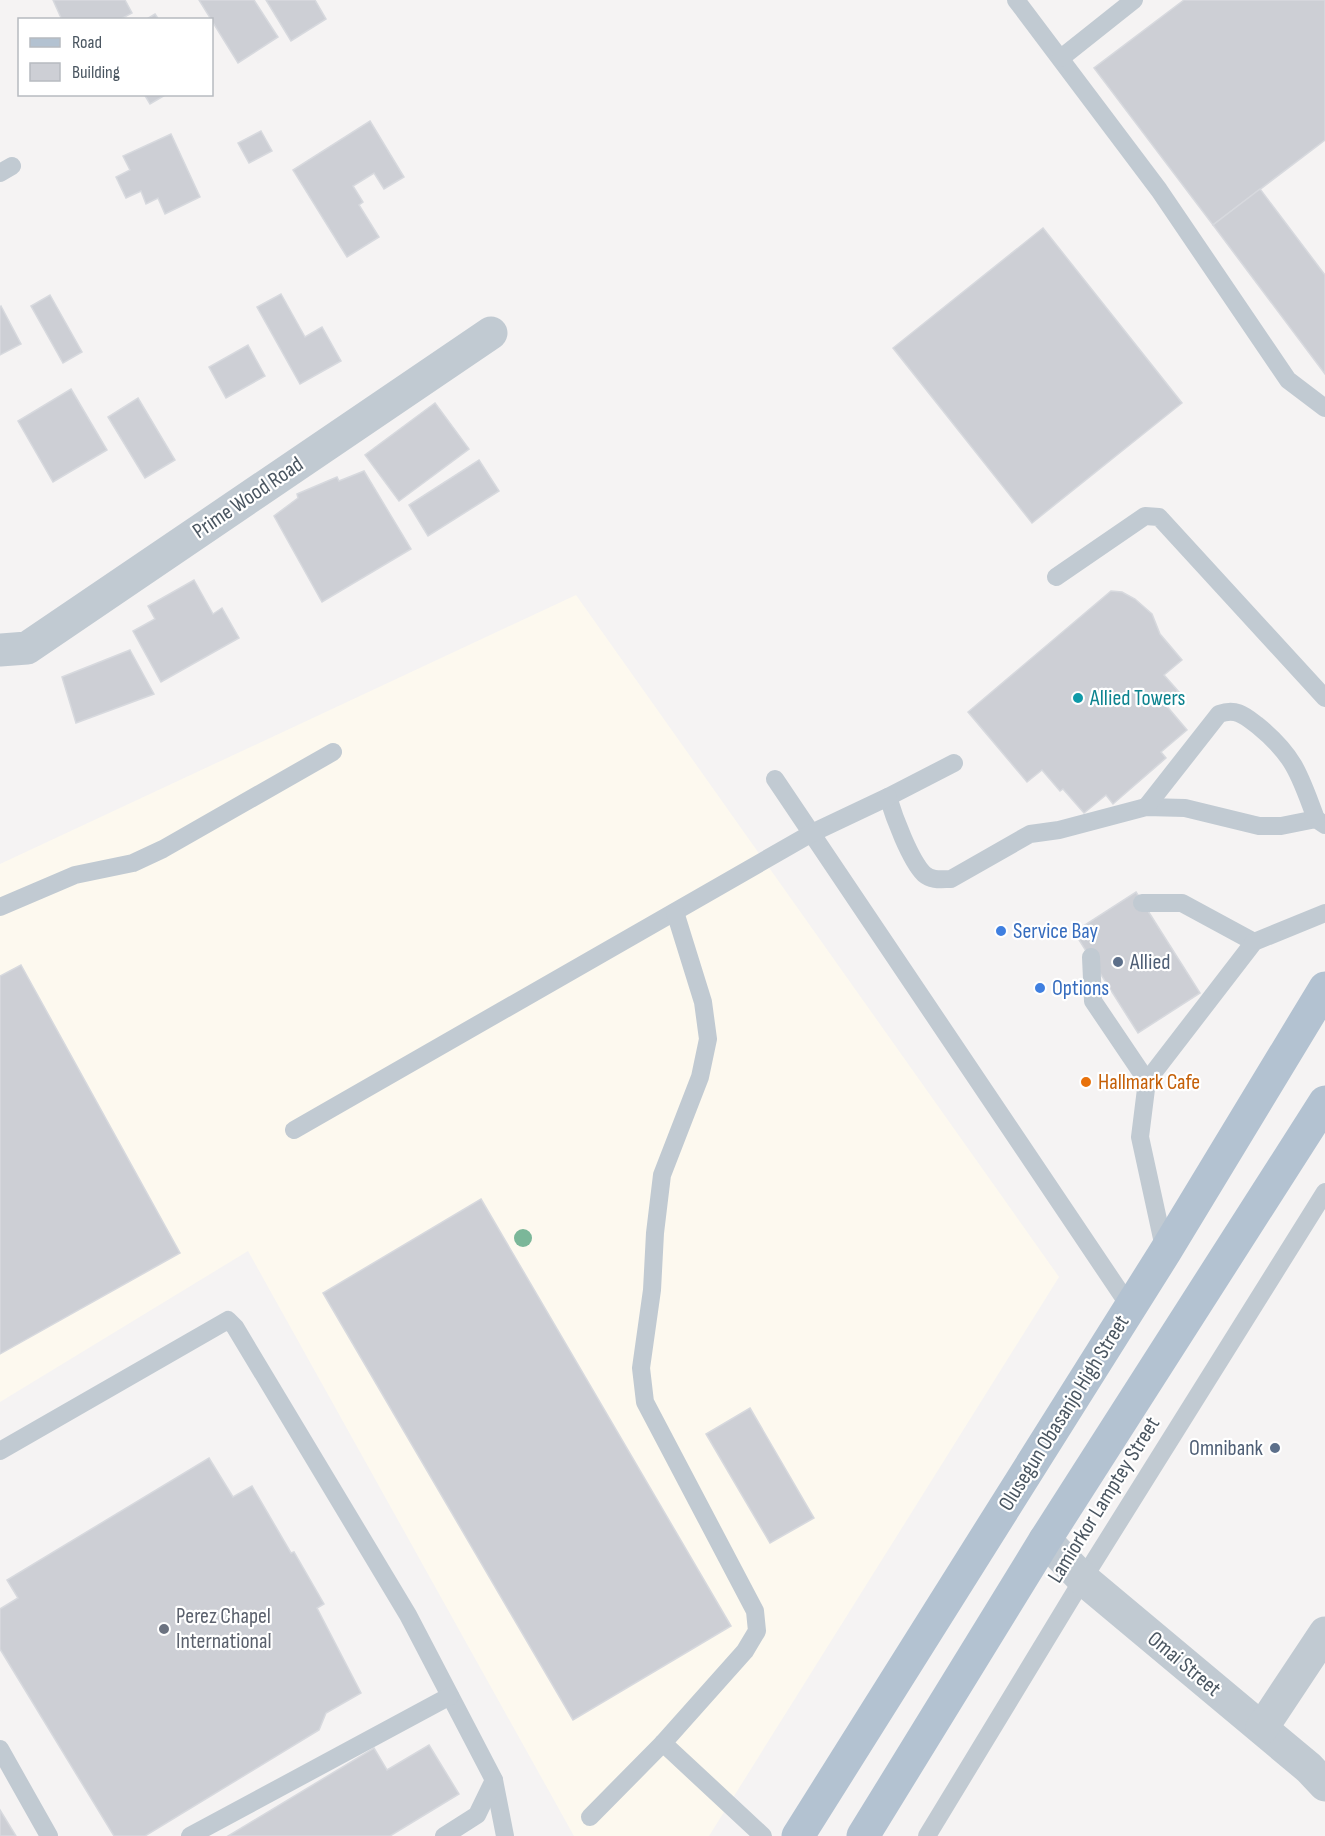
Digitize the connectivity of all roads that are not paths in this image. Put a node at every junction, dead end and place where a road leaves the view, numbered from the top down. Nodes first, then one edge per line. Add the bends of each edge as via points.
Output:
1 (1016, 0) edge
2 (1134, 0) edge
3 (1061, 58) junction
4 (491, 333) dead end
5 (1325, 408) edge
6 (1056, 577) dead end
7 (0, 651) edge
8 (1325, 698) edge
9 (333, 752) dead end
10 (954, 763) dead end
11 (776, 779) dead end
12 (888, 797) junction
13 (1146, 807) junction
14 (1320, 822) edge
15 (812, 833) junction
16 (1142, 903) dead end
17 (0, 907) edge
18 (675, 912) junction
19 (1325, 914) edge
20 (1254, 942) junction
21 (1091, 957) dead end
22 (1325, 988) edge
23 (1148, 1081) junction
24 (1325, 1102) edge
25 (294, 1130) dead end
26 (1325, 1192) edge
27 (1165, 1252) junction
28 (1130, 1307) junction
29 (0, 1451) edge
30 (1045, 1540) junction
31 (1083, 1579) junction
32 (1325, 1634) edge
33 (450, 1696) junction
34 (1262, 1728) junction
35 (663, 1743) junction
36 (0, 1749) edge
37 (494, 1780) junction
38 (1325, 1785) edge
39 (590, 1817) dead end
40 (49, 1836) edge
41 (190, 1836) edge
42 (444, 1836) edge
43 (505, 1836) edge
44 (763, 1836) edge
45 (798, 1836) edge
46 (862, 1836) edge
47 (927, 1836) edge

1 - 3 lane
2 - 3 lane
3 - 5 lane via 1160,190 1288,380
4 - 7 street, Prime Wood Road via 27,648
6 - 8 lane via 1145,516 1159,518
9 - 17 lane via 133,863 75,875
10 - 12 lane
11 - 15 lane
12 - 13 lane via 901,834 924,874 936,880 951,879 1030,834
12 - 15 lane
13 - 14 lane via 1185,808 1259,826
13 - 14 lane via 1219,714 1230,710 1242,714 1280,744
15 - 18 lane
15 - 28 lane
16 - 20 lane via 1182,903
18 - 25 lane
18 - 35 lane via 703,1002 708,1039 700,1077 662,1175 641,1368 645,1402 755,1611 757,1631 745,1651
19 - 20 lane
20 - 23 lane
21 - 23 lane via 1093,1001
22 - 27 main road, Olusegun Obasanjo High Street
23 - 27 lane via 1140,1137
24 - 30 main road
26 - 31 lane, Lamiorkor Lamptey Street
27 - 28 main road, Olusegun Obasanjo High Street
28 - 45 main road, Olusegun Obasanjo High Street
29 - 33 lane via 228,1320 408,1615
30 - 31 street, Omai Street
30 - 46 main road
31 - 34 street, Omai Street
31 - 47 lane, Lamiorkor Lamptey Street
32 - 34 street
33 - 37 lane
33 - 41 lane
34 - 38 street, Omai Street
35 - 39 lane
35 - 44 lane
36 - 40 lane
37 - 42 lane via 477,1815
37 - 43 lane

